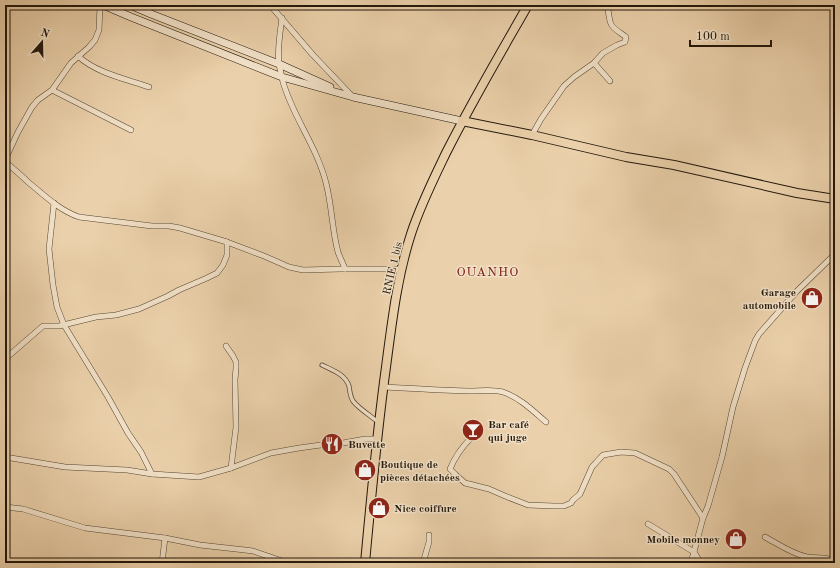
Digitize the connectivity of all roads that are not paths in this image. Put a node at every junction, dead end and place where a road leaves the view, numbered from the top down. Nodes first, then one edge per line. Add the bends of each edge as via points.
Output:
1 (102, 5) edge
2 (270, 5) edge
3 (528, 5) edge
4 (606, 5) edge
5 (132, 6) edge
6 (130, 17) junction
7 (282, 18) junction
8 (78, 56) junction
9 (594, 63) junction
10 (279, 64) junction
11 (282, 77) junction
12 (610, 81) dead end
13 (149, 87) dead end
14 (52, 90) junction
15 (353, 97) junction
16 (462, 121) junction
17 (131, 130) dead end
18 (532, 134) junction
19 (6, 162) edge
20 (5, 169) edge
21 (835, 199) edge
22 (54, 203) junction
23 (227, 242) junction
24 (835, 254) edge
25 (345, 269) junction
26 (402, 269) junction
27 (64, 325) junction
28 (226, 346) dead end
29 (5, 359) edge
30 (322, 365) dead end
31 (383, 387) junction
32 (379, 422) junction
33 (546, 422) dead end
34 (377, 438) junction
35 (470, 439) dead end
36 (5, 457) edge
37 (231, 468) junction
38 (152, 474) junction
39 (5, 507) edge
40 (703, 518) junction
41 (648, 524) dead end
42 (429, 535) dead end
43 (765, 537) dead end
44 (165, 538) junction
45 (694, 552) junction
46 (835, 561) edge
47 (162, 563) edge
48 (288, 563) edge
49 (365, 563) edge
50 (423, 563) edge
51 (691, 563) edge
52 (701, 563) edge

1 - 6 main road
1 - 8 street via 98,36
2 - 7 street
3 - 16 main road, RNIE 1 bis
4 - 9 street via 610,23 626,37 626,40 603,53
5 - 6 street
5 - 10 main road
6 - 11 main road
7 - 10 street
7 - 15 street
8 - 13 street via 100,71
8 - 14 street
9 - 12 street
9 - 18 street via 564,86
10 - 11 street
10 - 15 main road
11 - 15 main road
11 - 25 street via 287,96 310,141 326,182 338,253
14 - 17 street
14 - 19 street via 38,100 27,114
15 - 16 main road
16 - 18 main road
16 - 26 main road, RNIE 1 bis via 422,203
18 - 21 main road via 626,157
19 - 20 street
19 - 22 street
22 - 23 street via 79,217 169,226
22 - 27 street via 49,249 54,292
23 - 25 street via 289,267 303,270
23 - 27 street via 227,255 217,273 139,309
24 - 40 street via 797,291 755,341
25 - 26 street
26 - 31 main road, RNIE 1 bis
27 - 29 street via 44,326
27 - 38 street
28 - 37 street via 236,362 236,427
30 - 32 street via 343,376 354,403
31 - 32 main road, RNIE 1 bis
31 - 33 street via 502,392 521,402
32 - 34 main road, RNIE 1 bis
34 - 37 street via 299,448 271,454
34 - 49 main road, RNIE 1 bis
35 - 40 street via 461,448 450,469 465,483 489,488 519,502 528,505 564,506 580,494 592,467 603,455 635,453 669,469
36 - 38 street via 65,467
37 - 38 street via 199,477
39 - 44 street via 23,509 85,528
40 - 45 street
41 - 45 street
42 - 50 street
43 - 46 street via 801,555
44 - 47 street
44 - 48 street via 253,551
45 - 51 street
45 - 52 street

